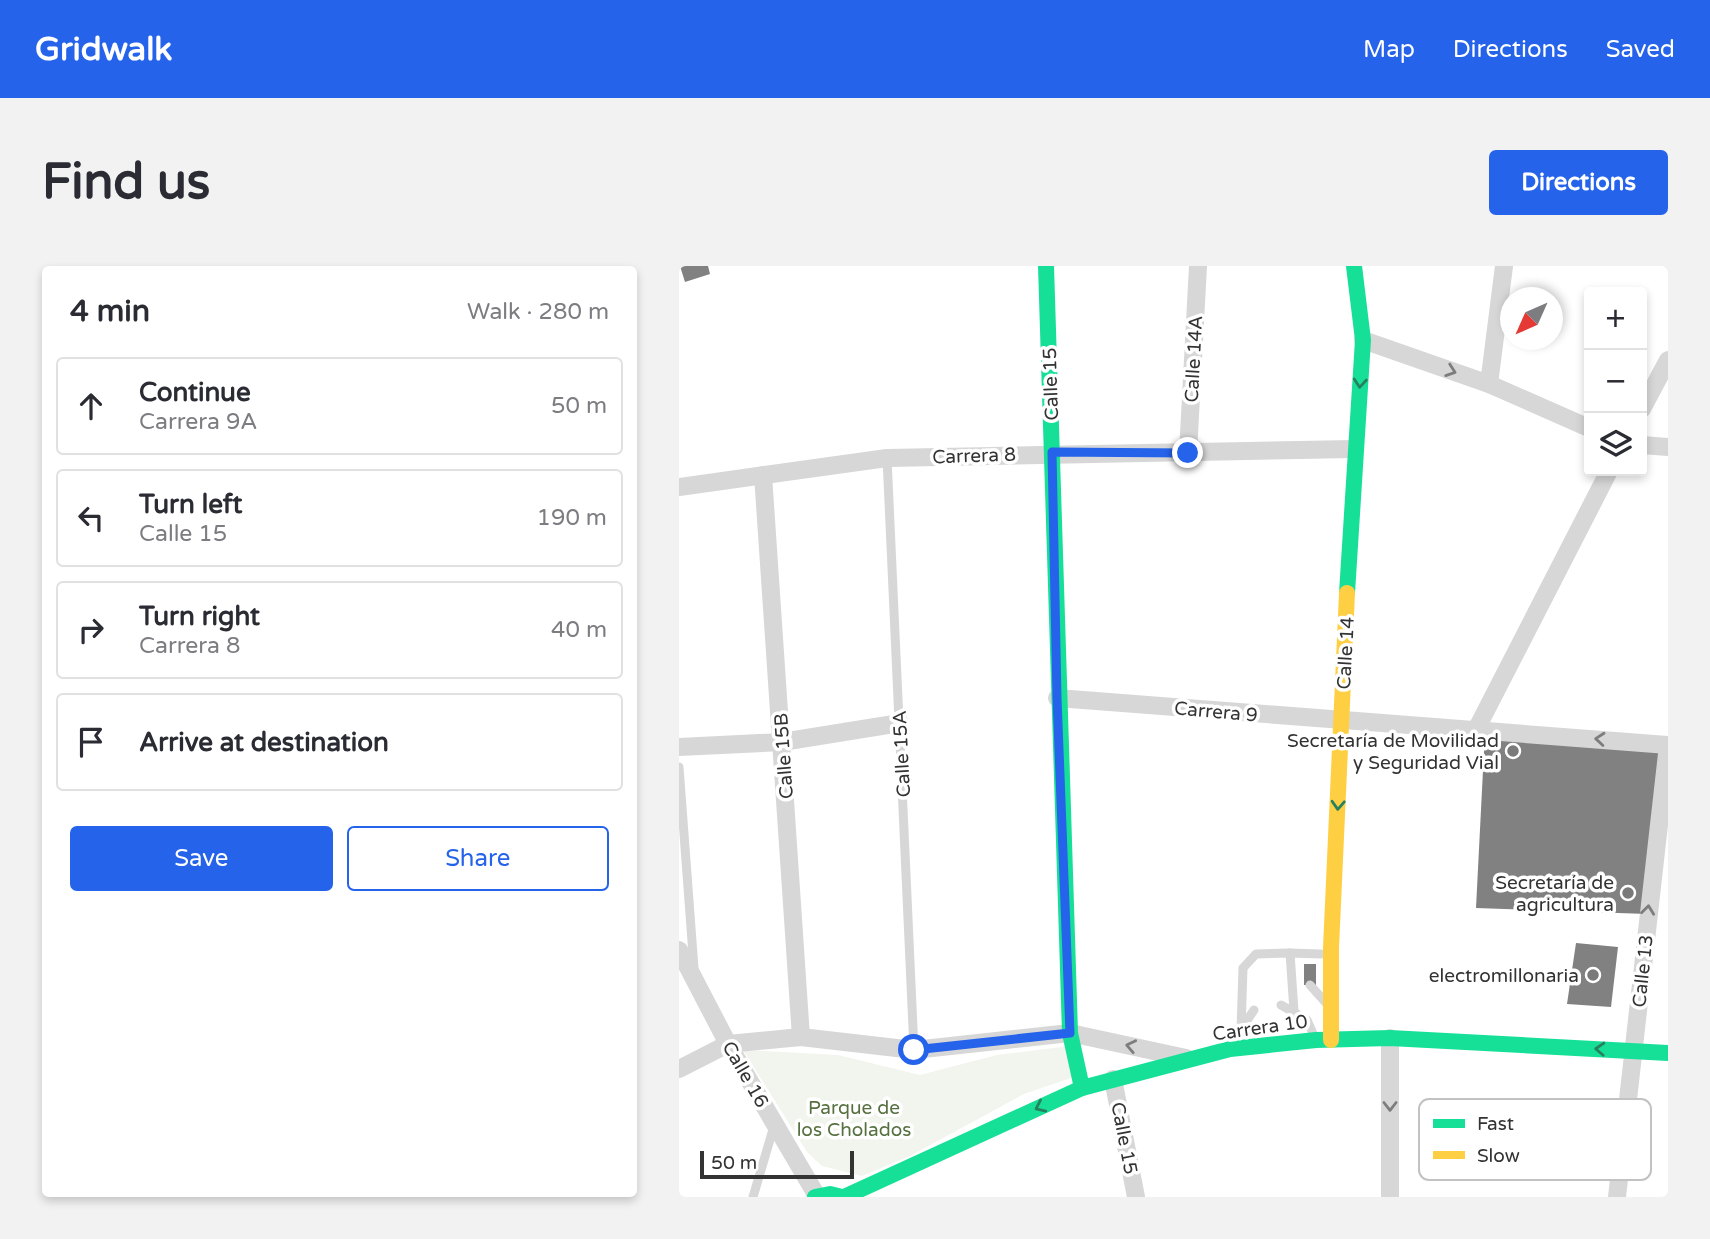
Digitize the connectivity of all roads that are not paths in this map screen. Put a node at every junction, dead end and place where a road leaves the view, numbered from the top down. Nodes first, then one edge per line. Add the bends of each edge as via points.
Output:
1 (1046, 266) edge
2 (1198, 266) edge
3 (1354, 266) edge
4 (1504, 266) edge
5 (1363, 340) junction
6 (1668, 360) edge
7 (1489, 384) junction
8 (1647, 400) edge
9 (1584, 426) edge
10 (1647, 445) edge
11 (1668, 447) edge
12 (1354, 449) junction
13 (1052, 452) junction
14 (1188, 453) junction
15 (887, 457) junction
16 (763, 475) junction
17 (1606, 476) edge
18 (679, 486) edge
19 (1057, 698) junction
20 (1342, 722) junction
21 (900, 723) junction
22 (1477, 728) junction
23 (782, 742) junction
24 (1668, 745) edge
25 (679, 747) edge
26 (679, 767) edge
27 (679, 950) edge
28 (1326, 951) junction
29 (1290, 953) junction
30 (1308, 964) dead end
31 (695, 978) junction
32 (1310, 985) dead end
33 (1281, 1005) dead end
34 (1254, 1010) dead end
35 (1332, 1010) junction
36 (1294, 1011) junction
37 (1241, 1030) junction
38 (1070, 1033) junction
39 (801, 1037) junction
40 (1390, 1038) junction
41 (1324, 1040) junction
42 (728, 1044) junction
43 (1230, 1049) junction
44 (914, 1050) junction
45 (1633, 1051) junction
46 (1668, 1052) edge
47 (1193, 1059) junction
48 (679, 1069) edge
49 (1113, 1079) junction
50 (1082, 1088) junction
51 (1628, 1099) edge
52 (775, 1124) junction
53 (753, 1197) edge
54 (816, 1197) edge
55 (843, 1197) edge
56 (1136, 1197) edge
57 (1390, 1197) edge

1 - 13 street, Calle 15
2 - 14 street, Calle 14A
3 - 5 street, Calle 14
4 - 7 street
5 -> 7 street
5 -> 12 street, Calle 14
6 - 8 street
7 - 9 street
10 - 11 street
12 - 14 street, Carrera 8
12 - 20 street, Calle 14
13 - 14 street, Carrera 8
13 - 15 street, Carrera 8
13 - 19 street, Calle 15
15 - 16 street, Carrera 8
15 - 21 lane, Calle 15A
16 - 18 street, Carrera 8
16 - 23 street, Calle 15B
17 - 22 street
19 - 20 street, Carrera 9
19 - 38 street, Calle 15
20 - 22 street, Carrera 9
20 -> 28 street, Calle 14
21 - 23 street
21 - 44 lane, Calle 15A
24 -> 22 street, Carrera 9
23 - 25 street
23 - 39 street, Calle 15B
45 -> 24 street, Calle 13
26 - 31 lane
27 - 31 street, Calle 16
28 - 29 lane
28 - 30 lane
28 - 35 street, Calle 14
29 - 36 lane
29 - 37 lane via 1256,954 1248,959 1243,968
31 - 42 street, Calle 16
32 - 35 lane
33 - 36 lane
34 - 37 lane
35 - 41 street, Calle 14
36 - 41 lane
37 - 43 lane
38 - 44 street
47 -> 38 street
38 - 50 street, Calle 15
39 - 42 street
39 - 44 street
40 - 41 street, Carrera 10
45 -> 40 street, Carrera 10
40 -> 57 street
41 - 43 street, Carrera 10
42 - 48 street
42 - 52 street, Calle 16
43 - 47 street, Carrera 10
45 - 46 street, Carrera 10
45 - 51 street, Calle 13
47 - 49 street, Carrera 10
49 - 50 street, Carrera 10
49 - 56 street, Calle 15
50 -> 55 street, Carrera 10
52 - 53 lane
52 - 54 street, Calle 16
54 - 55 street

